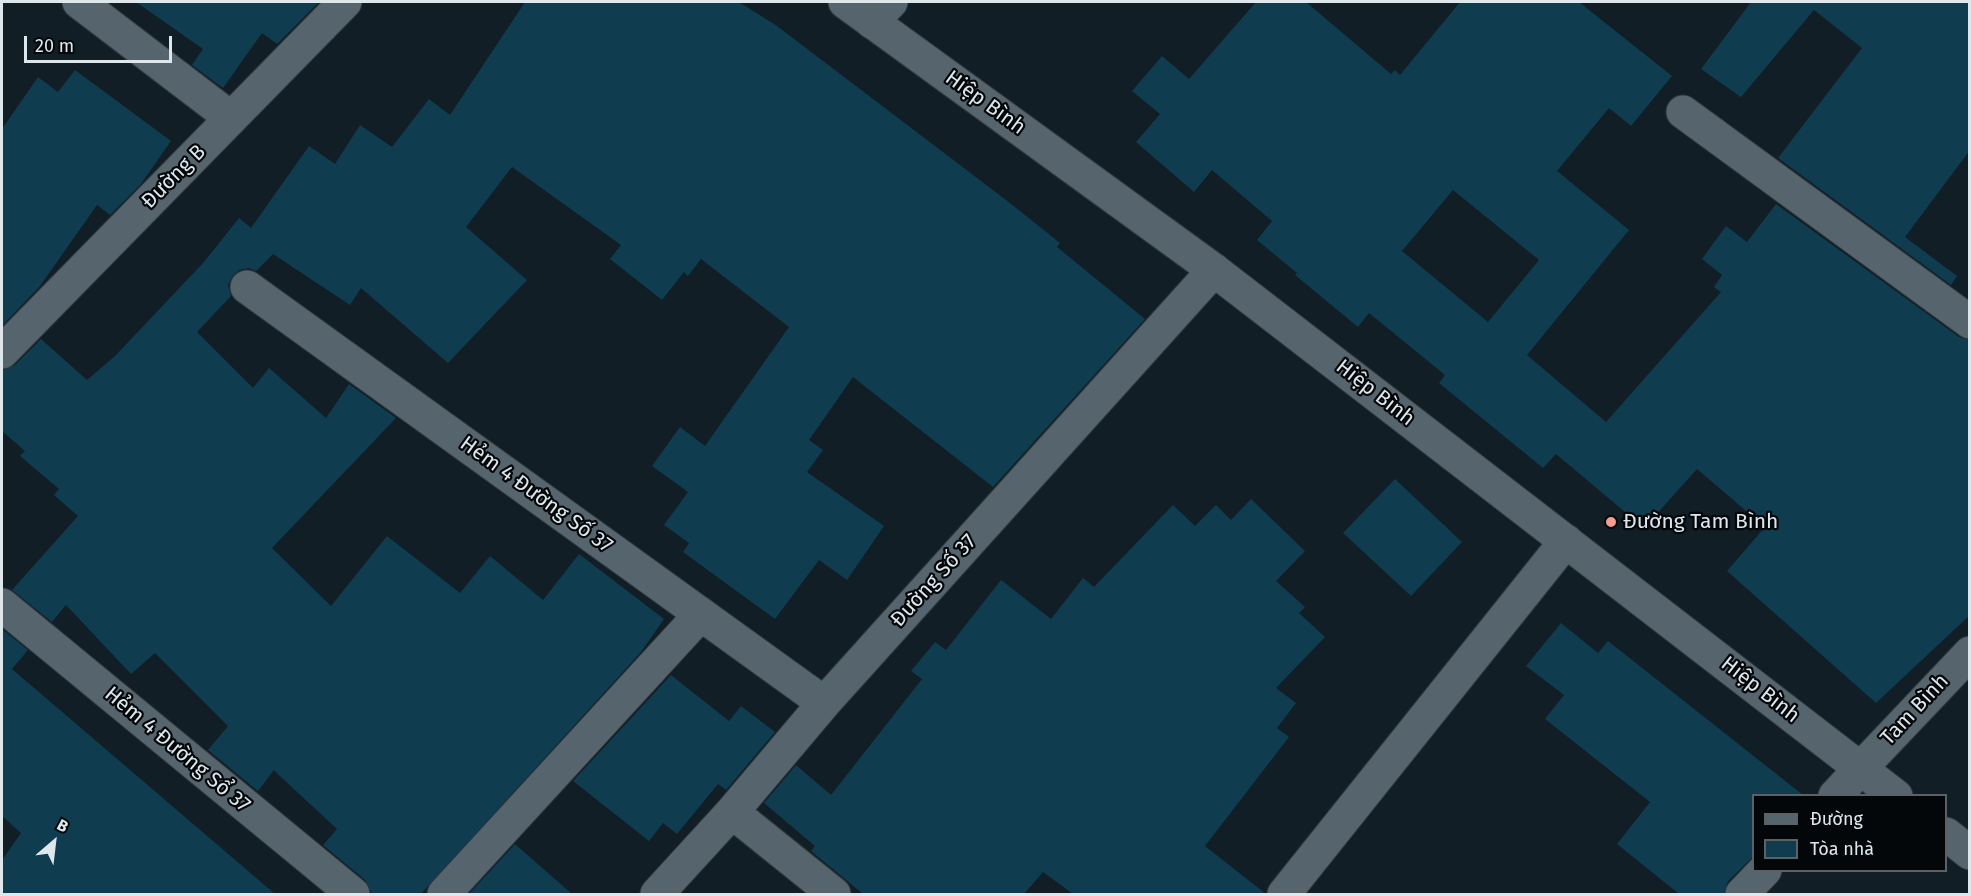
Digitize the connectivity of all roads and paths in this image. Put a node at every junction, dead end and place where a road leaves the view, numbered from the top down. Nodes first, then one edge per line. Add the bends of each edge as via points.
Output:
1 (78, 2) edge
2 (345, 2) edge
3 (845, 2) edge
4 (881, 12) edge
5 (1683, 112) dead end
6 (231, 118) junction
7 (1214, 270) junction
8 (247, 287) dead end
9 (1970, 322) edge
10 (2, 352) edge
11 (1566, 540) junction
12 (2, 605) edge
13 (701, 614) junction
14 (1970, 653) edge
15 (824, 703) junction
16 (1861, 768) junction
17 (1836, 794) edge
18 (1895, 794) edge
19 (732, 812) junction
20 (1947, 835) edge
21 (1970, 853) edge
22 (1763, 872) edge
23 (352, 894) edge
24 (444, 894) edge
25 (657, 894) edge
26 (834, 894) edge
27 (1284, 894) edge
28 (1742, 894) edge

1 - 6 street
2 - 6 street, Đường B
3 - 4 street, Hiệp Bình
4 - 7 street, Hiệp Bình
5 - 9 street
6 - 10 street, Đường B
7 - 11 street, Hiệp Bình
7 - 15 street, Đường Số 37
8 - 13 street, Hẻm 4 Đường Số 37
11 - 16 street, Hiệp Bình
11 - 27 street
12 - 23 street, Hẻm 4 Đường Sổ 37
13 - 15 street, Hẻm 4 Đường Số 37
13 - 24 street
14 - 16 street, Tam Bình
15 - 19 street, Đường Số 37
16 - 17 street
16 - 18 street, Hiệp Bình
19 - 25 street, Đường Số 37
19 - 26 street
20 - 21 street
22 - 28 street

